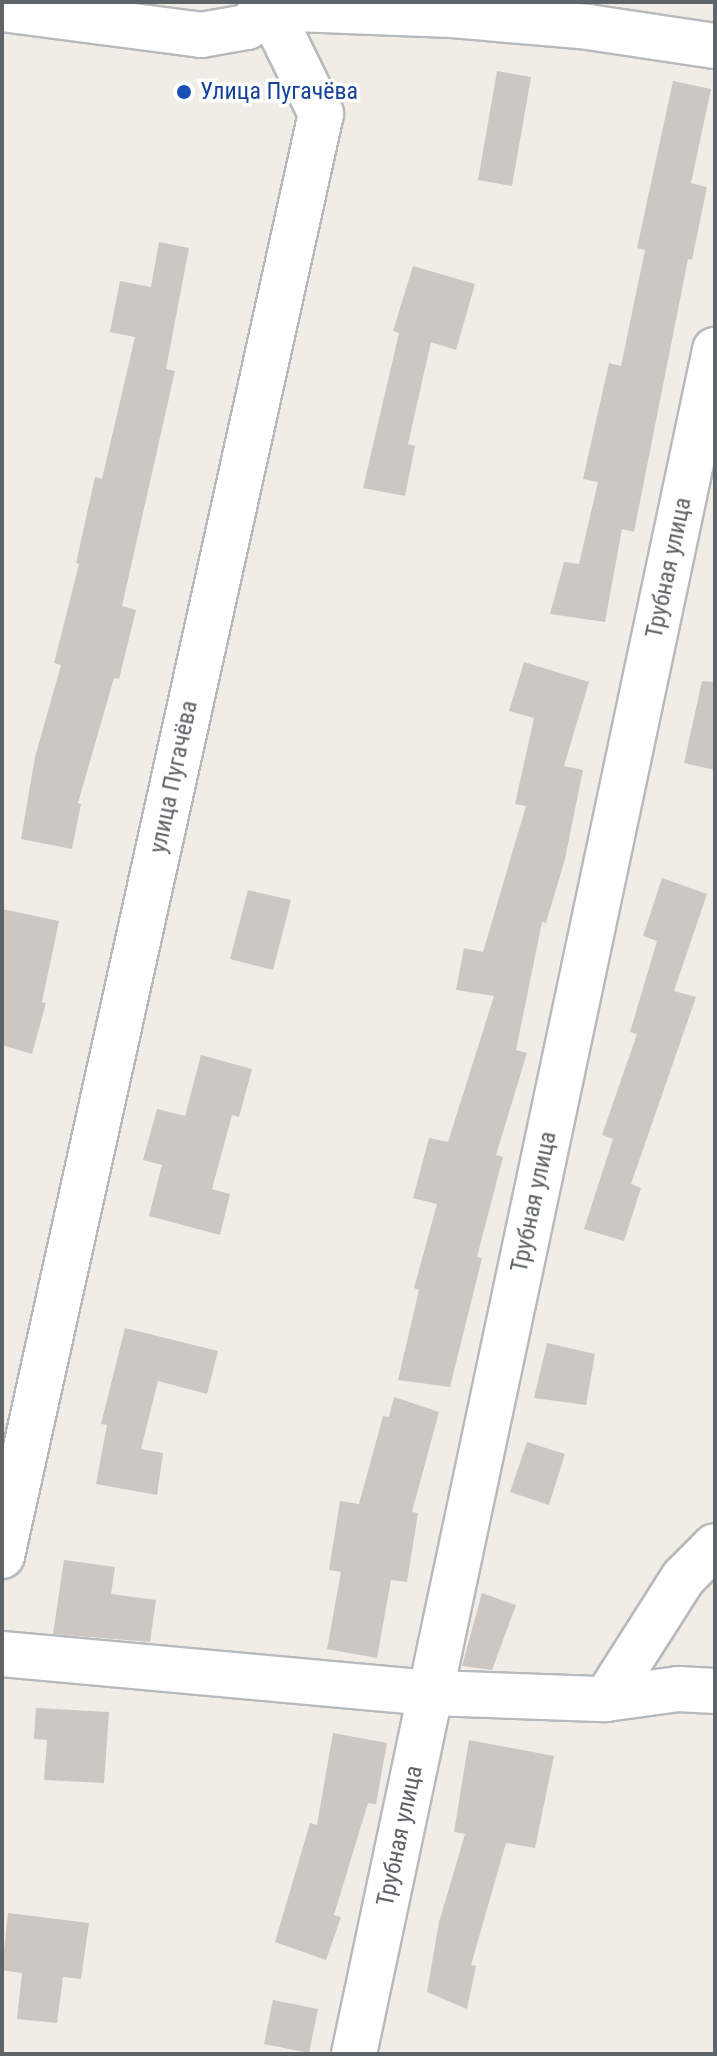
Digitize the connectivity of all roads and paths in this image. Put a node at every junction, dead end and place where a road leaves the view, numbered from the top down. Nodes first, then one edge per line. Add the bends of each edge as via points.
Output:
1 (271, 5) edge
2 (382, 7) edge
3 (2, 9) edge
4 (715, 46) edge
5 (715, 350) edge
6 (715, 1546) edge
7 (2, 1556) edge
8 (2, 1654) edge
9 (715, 1691) edge
10 (430, 1693) junction
11 (606, 1699) junction
12 (354, 2054) edge

1 - 2 street
1 - 3 street via 247,27 201,35
1 - 7 street, улица Пугачёва via 321,114
2 - 4 street via 588,27
5 - 10 street, Трубная улица
6 - 11 street via 683,1578
8 - 10 street
9 - 11 street via 678,1689
10 - 11 street
10 - 12 street, Трубная улица

